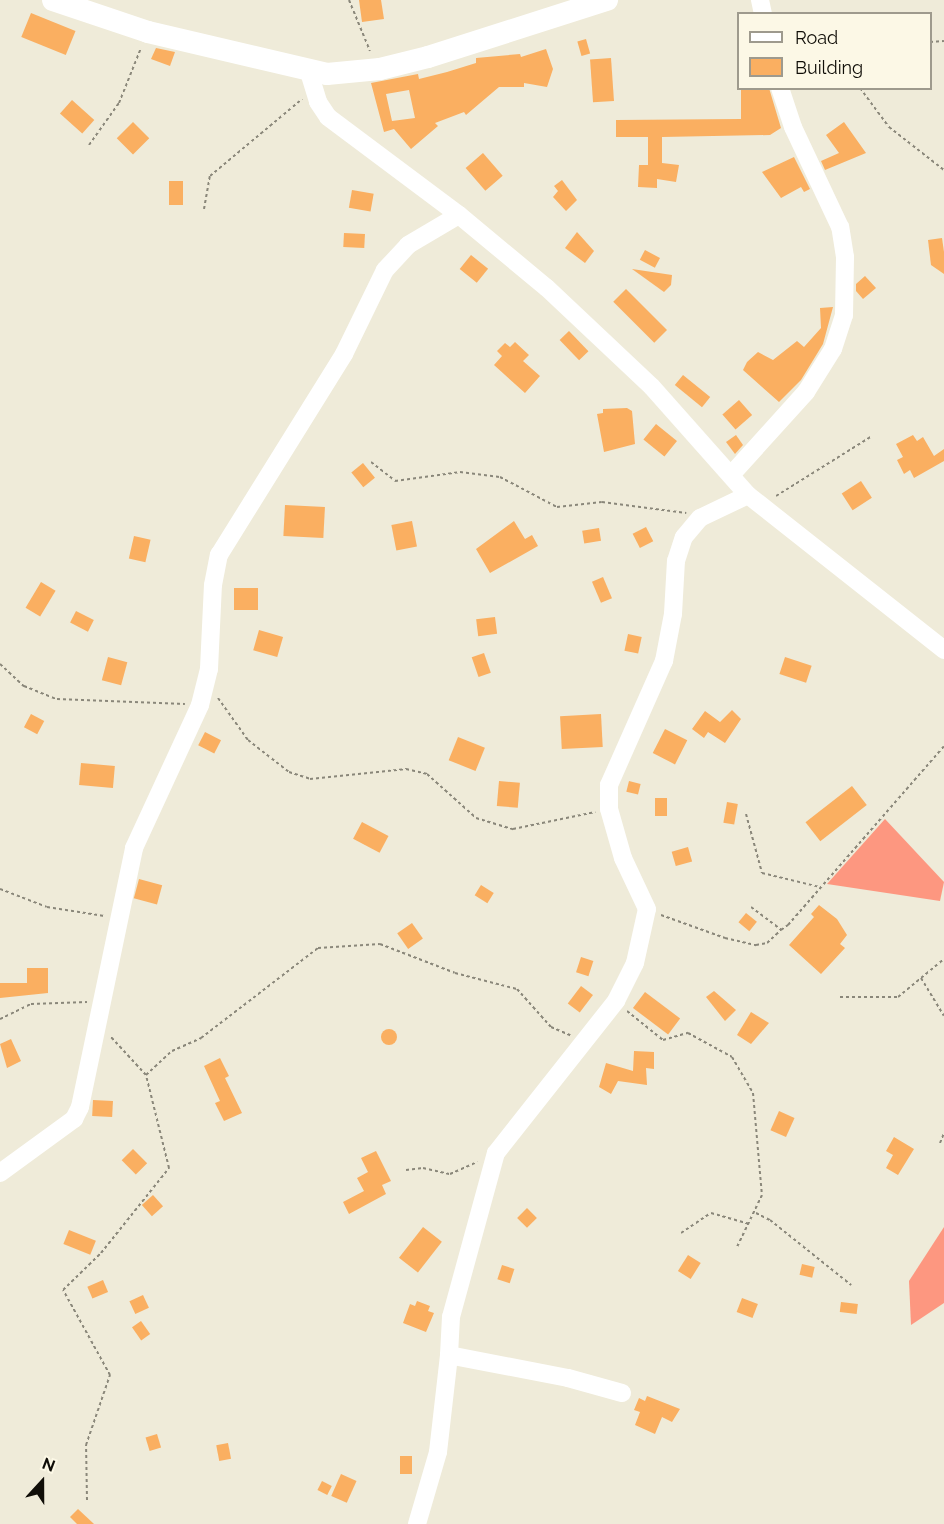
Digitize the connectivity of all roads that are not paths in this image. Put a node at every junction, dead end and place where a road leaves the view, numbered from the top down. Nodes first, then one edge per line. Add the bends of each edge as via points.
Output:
1 (53, 0) edge
2 (608, 0) edge
3 (311, 81) junction
4 (781, 90) edge
5 (459, 215) junction
6 (730, 475) junction
7 (748, 495) junction
8 (944, 650) edge
9 (0, 1173) edge
10 (449, 1355) junction
11 (622, 1393) dead end
12 (417, 1524) edge

1 - 3 main road
2 - 3 main road via 524,30 380,69
3 - 5 street via 328,117 339,127
4 - 6 street via 793,128 840,227 845,257 844,315 833,349 806,392
5 - 6 street via 604,338
5 - 9 street via 408,245 385,270 365,318 277,468 237,521 219,555 213,585 209,669 200,705 134,848 81,1107 74,1119
6 - 7 street
7 - 8 street
7 - 10 street via 700,518 678,551 674,614 664,661 613,773 609,809 623,858 647,909 638,953 616,1000 496,1153 451,1317
10 - 11 street via 568,1378
10 - 12 street via 438,1452

